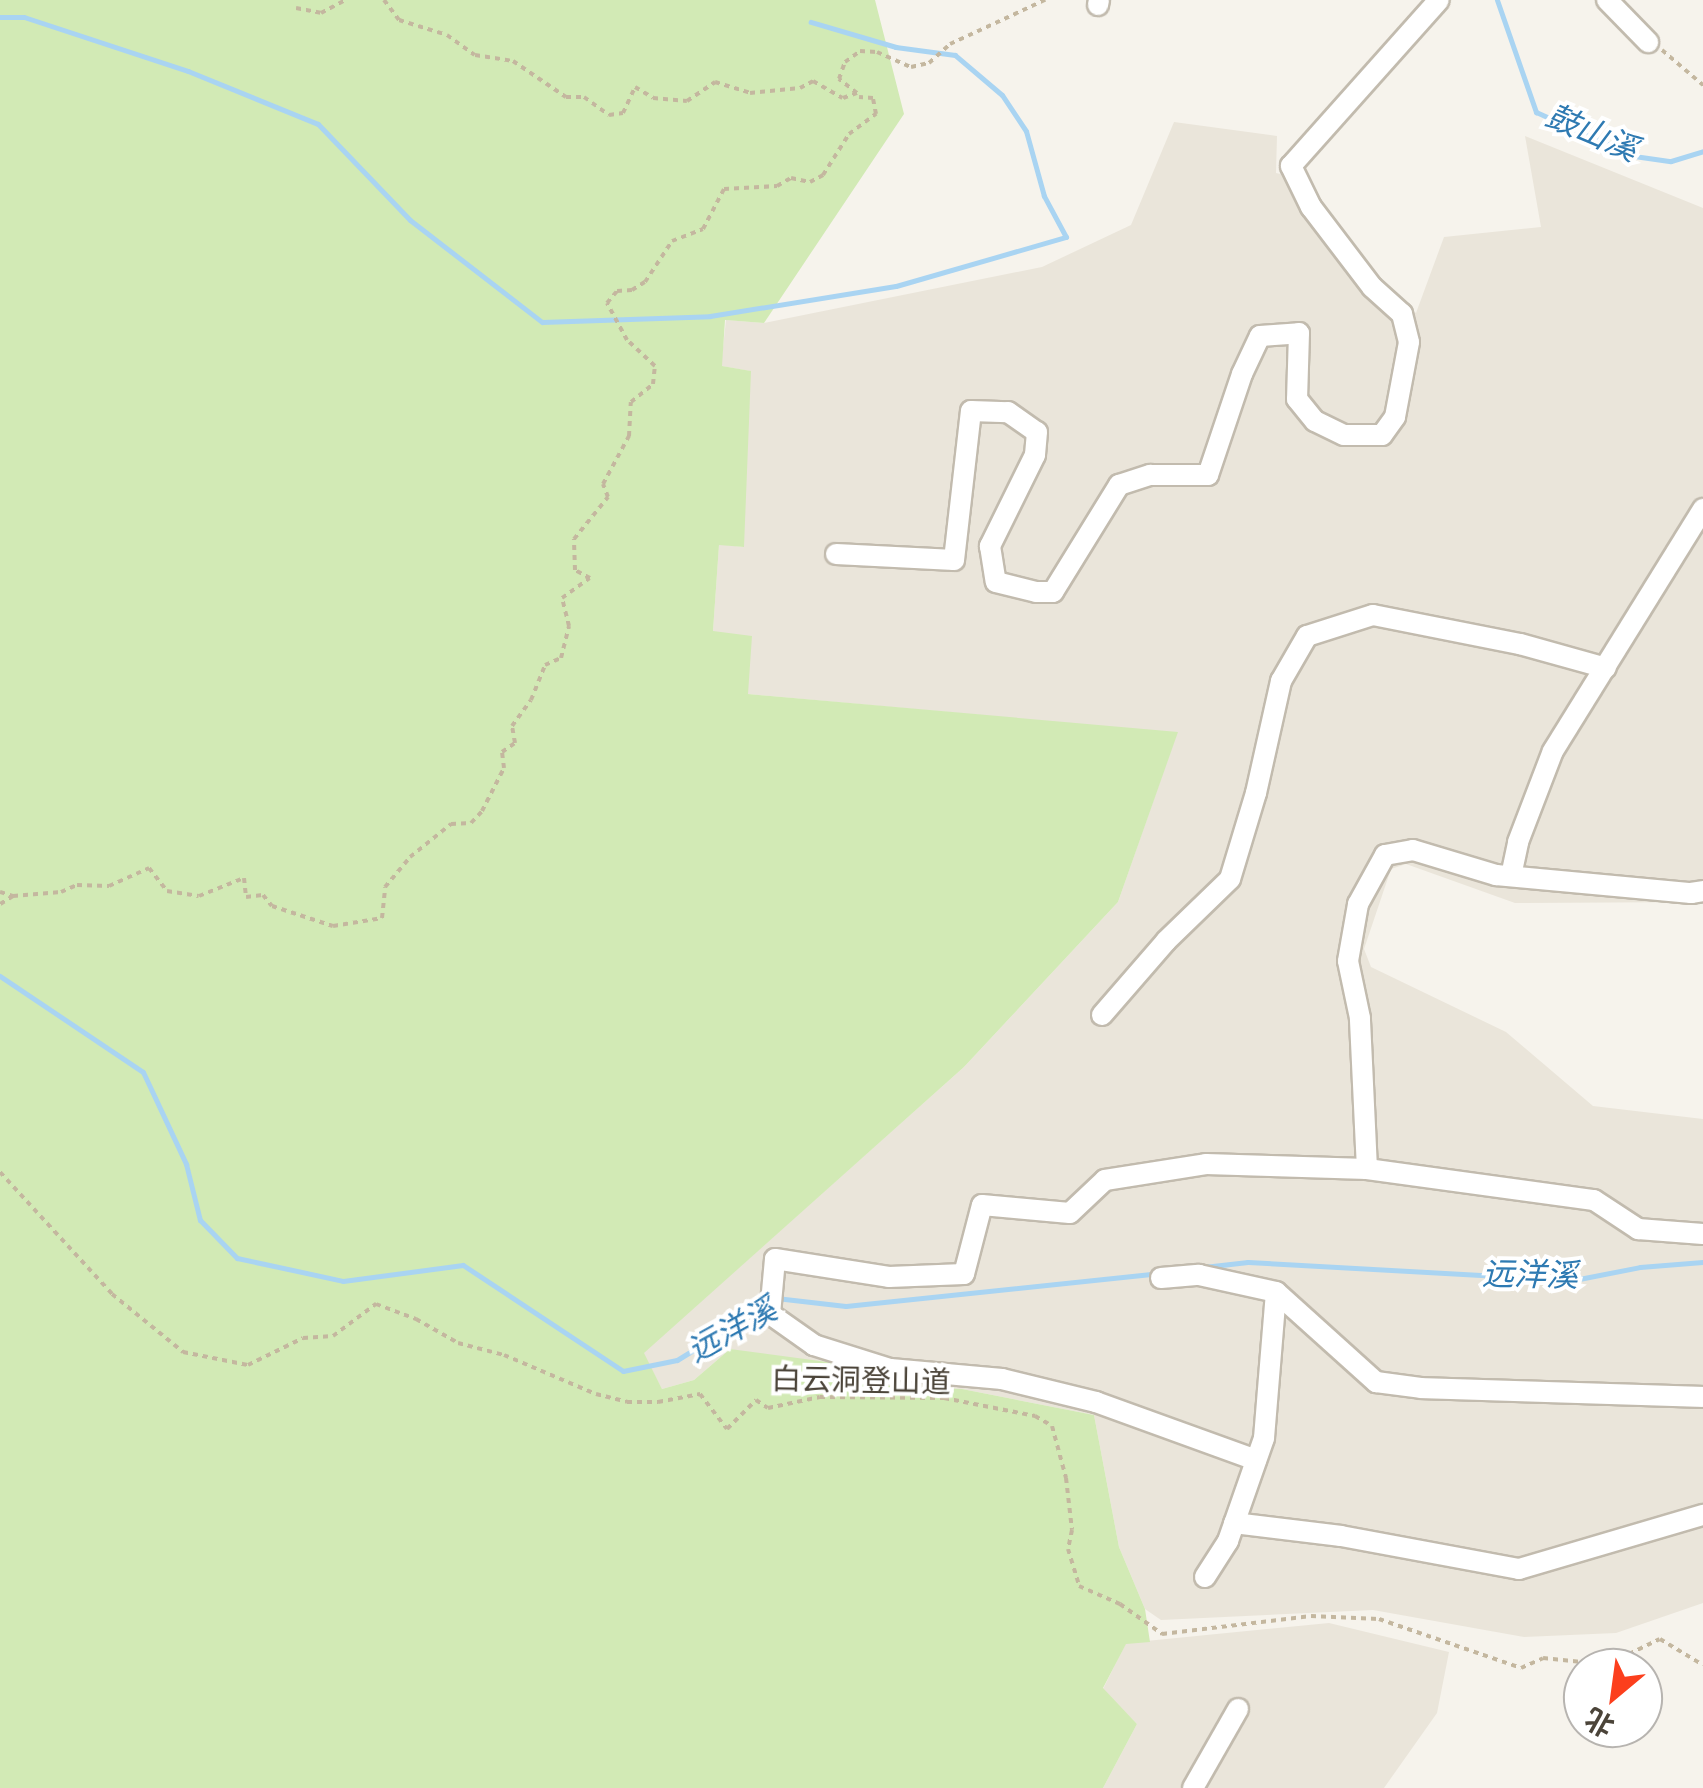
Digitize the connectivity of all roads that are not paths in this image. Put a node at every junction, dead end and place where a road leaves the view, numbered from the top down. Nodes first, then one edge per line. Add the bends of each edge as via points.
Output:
1 (1438, 0) edge
2 (1607, 0) edge
3 (1648, 42) road end
4 (1703, 508) edge
5 (836, 554) dead end
6 (1606, 668) junction
7 (1511, 876) junction
8 (1703, 890) edge
9 (1102, 1015) dead end
10 (1367, 1169) junction
11 (1703, 1234) edge
12 (1161, 1278) dead end
13 (1276, 1292) junction
14 (1703, 1398) edge
15 (1256, 1460) junction
16 (1703, 1515) edge
17 (1234, 1523) junction
18 (1205, 1577) dead end
19 (1238, 1708) dead end
20 (1193, 1788) edge

1 - 5 street via 1290,166 1372,287 1402,314 1409,342 1395,417 1382,435 1344,436 1314,421 1297,399 1299,333 1260,336 1208,475 1150,475 1119,485 1053,592 996,582 990,546 1035,455 1037,432 1008,412 971,410 954,560
2 - 3 street
4 - 6 street
6 - 7 street via 1553,752
6 - 9 street via 1373,615 1307,636 1281,681 1230,879
7 - 8 street
7 - 10 street via 1413,850 1385,855 1358,904 1348,961 1360,1018
10 - 11 street via 1594,1200 1638,1229
10 - 15 street via 1206,1164 1105,1180 1070,1213 982,1205 964,1274 889,1277 775,1258 770,1314 814,1345 890,1369 1002,1379 1096,1402
12 - 13 street via 1199,1275
13 - 14 street via 1376,1382
13 - 15 street via 1264,1438
15 - 17 street
16 - 17 street via 1519,1569
17 - 18 street
19 - 20 street

